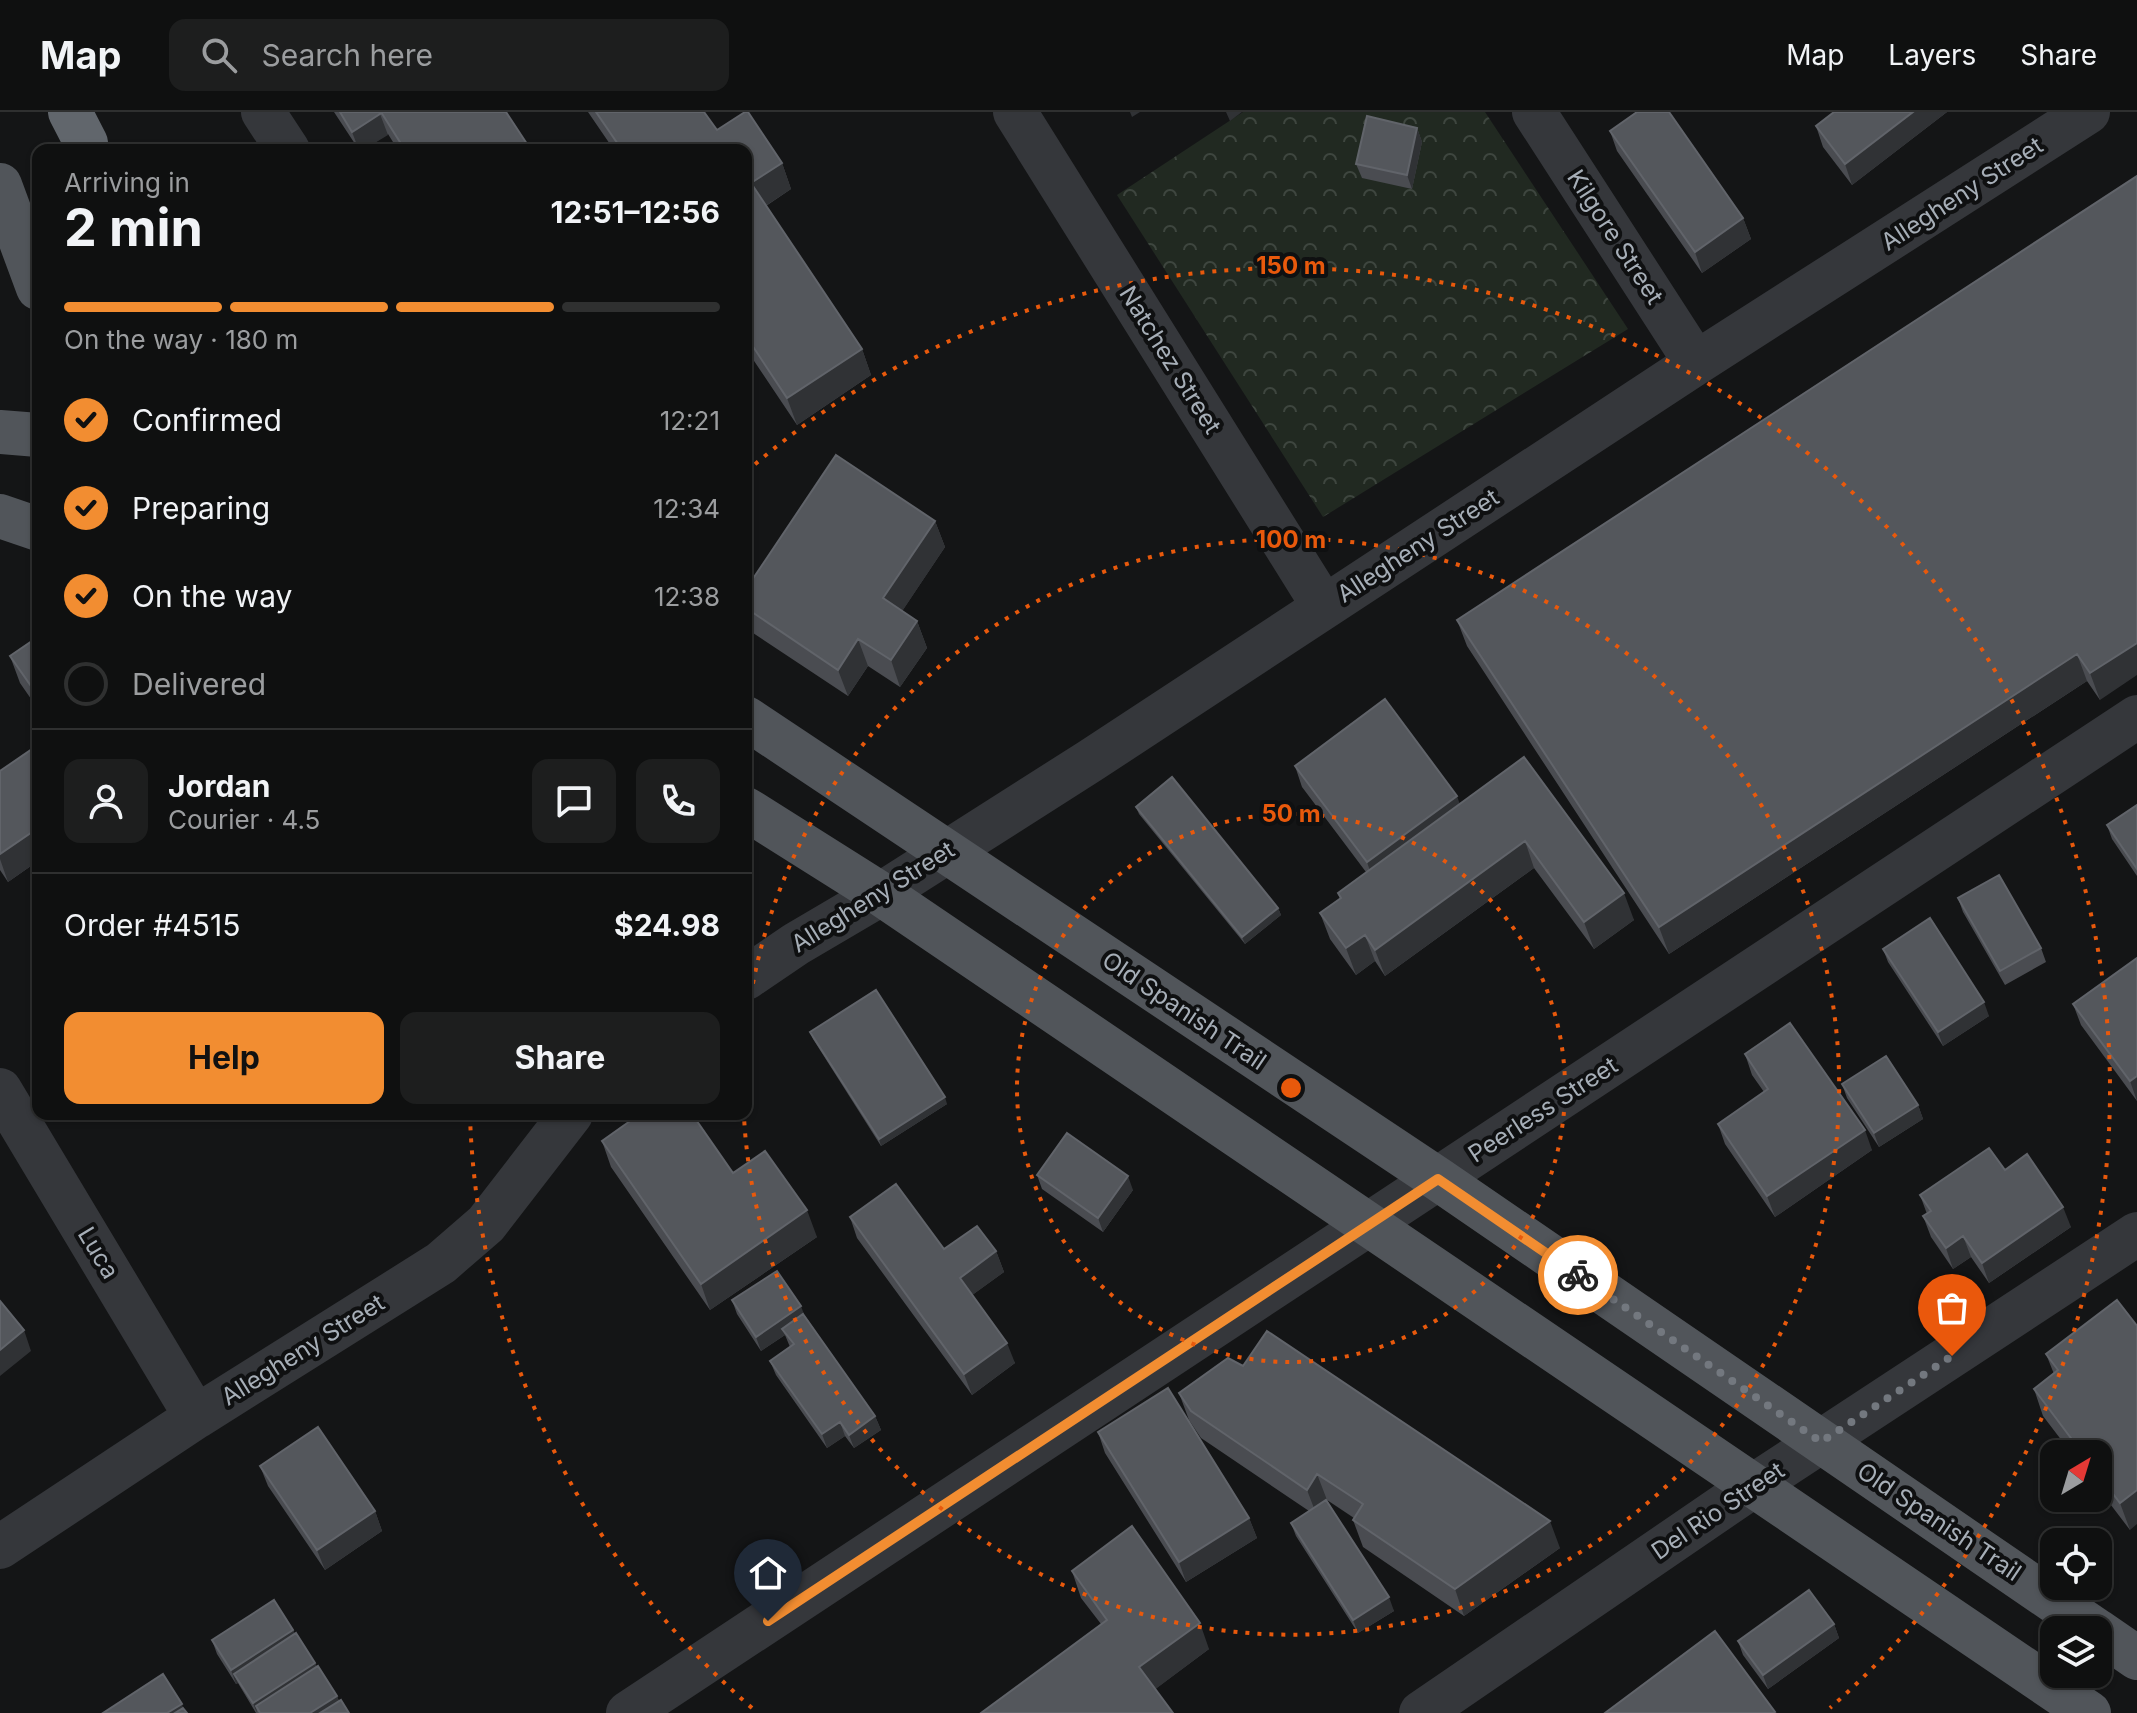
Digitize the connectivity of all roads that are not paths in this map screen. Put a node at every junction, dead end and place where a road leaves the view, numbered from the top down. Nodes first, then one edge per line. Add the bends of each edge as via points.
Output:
1 (263, 112) edge
2 (1015, 112) edge
3 (1534, 112) edge
4 (2088, 112) edge
5 (2045, 124) edge
6 (284, 144) edge
7 (0, 185) edge
8 (32, 272) edge
9 (1696, 363) junction
10 (0, 432) edge
11 (32, 435) edge
12 (0, 516) edge
13 (32, 527) edge
14 (1324, 607) junction
15 (2137, 717) edge
16 (752, 722) edge
17 (752, 813) edge
18 (947, 853) junction
19 (881, 894) junction
20 (752, 974) edge
21 (0, 1090) edge
22 (566, 1120) edge
23 (1438, 1179) junction
24 (1368, 1225) junction
25 (2137, 1234) edge
26 (196, 1417) junction
27 (1821, 1442) junction
28 (1753, 1486) junction
29 (0, 1547) edge
30 (2075, 1616) edge
31 (2112, 1641) edge
32 (2137, 1658) edge
33 (628, 1713) edge
34 (1421, 1713) edge
35 (2089, 1713) edge

1 - 6 street
2 - 14 street, Natchez Street
3 - 9 street, Kilgore Street
4 - 5 street, Allegheny Street
5 - 9 street, Allegheny Street
7 - 8 main road
9 - 14 street, Allegheny Street
10 - 11 main road
12 - 13 main road
14 - 18 street, Allegheny Street
15 - 23 street, Peerless Street
16 - 18 main road, Old Spanish Trail
17 - 19 main road
18 - 19 street, Allegheny Street
18 - 23 main road, Old Spanish Trail
19 - 20 street, Allegheny Street
19 - 24 main road
21 - 26 street, Luca
22 - 26 street, Allegheny Street via 486,1224 441,1263
23 - 24 street, Peerless Street
23 - 27 main road, Old Spanish Trail
24 - 28 main road
24 - 33 street, Peerless Street
25 - 27 street, Del Rio Street
26 - 29 street, Allegheny Street
27 - 28 street, Del Rio Street
27 - 30 main road, Old Spanish Trail
28 - 34 street, Del Rio Street
28 - 35 main road
31 - 32 main road, Old Spanish Trail

